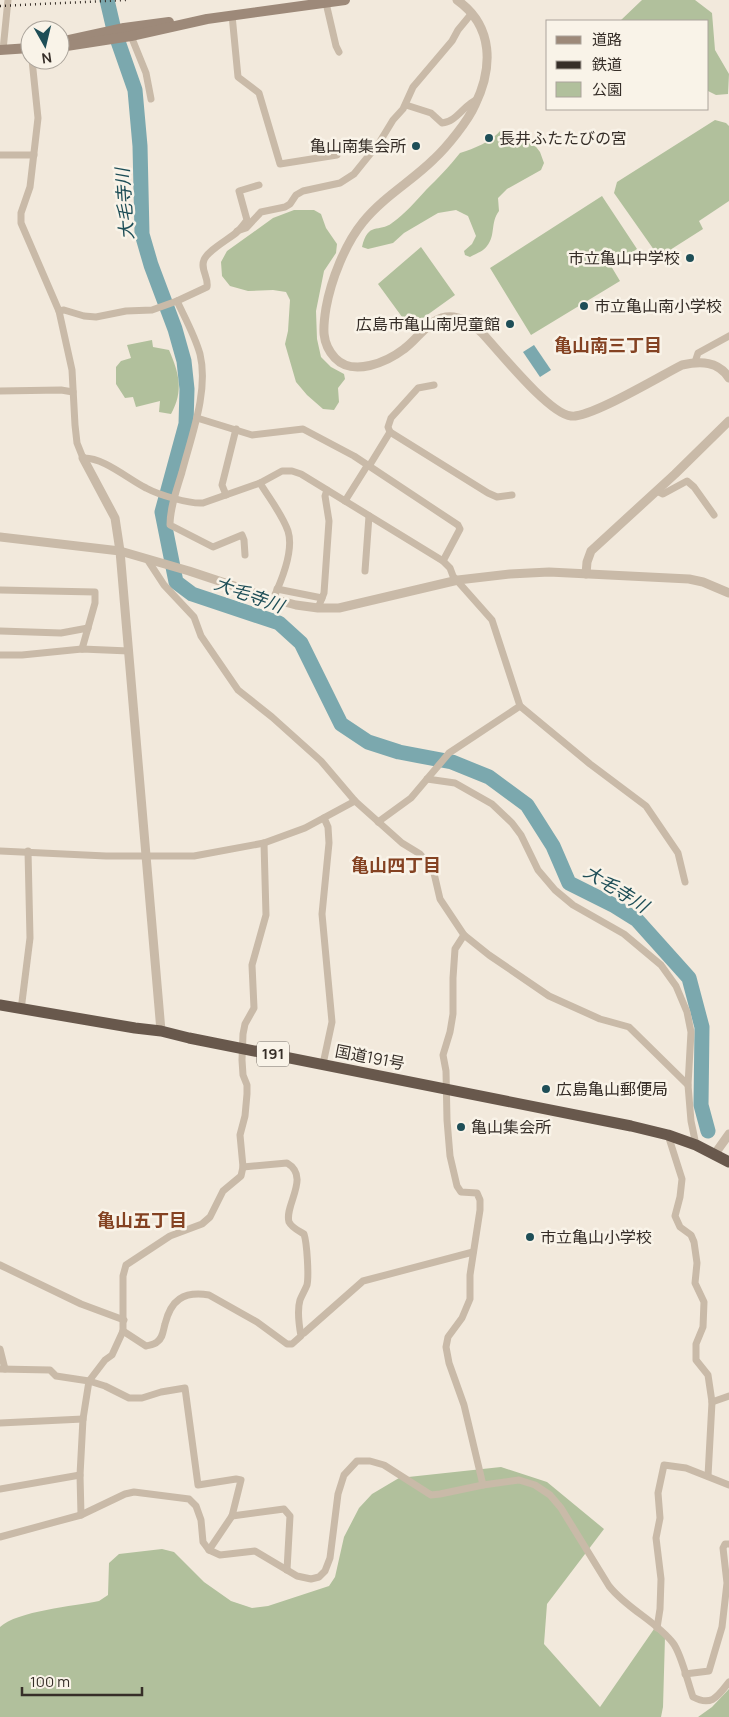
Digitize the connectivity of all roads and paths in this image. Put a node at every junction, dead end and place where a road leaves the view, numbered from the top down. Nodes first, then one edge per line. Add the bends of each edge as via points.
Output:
1 (8, 0) edge
2 (345, 0) edge
3 (457, 0) edge
4 (312, 2) edge
5 (326, 3) junction
6 (472, 13) junction
7 (232, 15) junction
8 (128, 33) junction
9 (107, 36) junction
10 (70, 41) edge
11 (70, 45) edge
12 (20, 49) edge
13 (2, 50) edge
14 (339, 52) dead end
15 (33, 70) edge
16 (151, 99) dead end
17 (478, 99) junction
18 (406, 105) junction
19 (0, 155) edge
20 (34, 155) junction
21 (337, 155) dead end
22 (259, 185) dead end
23 (237, 232) junction
24 (176, 302) junction
25 (59, 311) junction
26 (729, 336) edge
27 (695, 362) junction
28 (729, 378) edge
29 (434, 385) dead end
30 (0, 391) edge
31 (73, 392) junction
32 (197, 418) junction
33 (729, 421) edge
34 (236, 429) junction
35 (390, 432) junction
36 (83, 458) junction
37 (367, 466) junction
38 (260, 482) junction
39 (328, 490) junction
40 (657, 491) junction
41 (226, 495) junction
42 (512, 496) dead end
43 (172, 497) junction
44 (345, 501) junction
45 (714, 515) dead end
46 (369, 516) junction
47 (0, 537) edge
48 (120, 551) junction
49 (245, 555) dead end
50 (151, 560) junction
51 (442, 561) junction
52 (365, 571) dead end
53 (586, 574) junction
54 (458, 580) junction
55 (277, 589) junction
56 (0, 590) edge
57 (729, 593) edge
58 (322, 598) junction
59 (273, 599) junction
60 (318, 608) junction
61 (88, 628) junction
62 (0, 631) edge
63 (82, 649) junction
64 (129, 651) junction
65 (0, 655) edge
66 (520, 706) junction
67 (429, 776) junction
68 (355, 801) junction
69 (324, 818) junction
70 (378, 822) junction
71 (264, 843) junction
72 (0, 851) edge
73 (28, 851) junction
74 (147, 856) junction
75 (685, 882) dead end
76 (464, 935) junction
77 (0, 1005) edge
78 (22, 1010) junction
79 (161, 1031) junction
80 (242, 1048) junction
81 (323, 1064) junction
82 (688, 1085) junction
83 (446, 1089) junction
84 (729, 1134) edge
85 (668, 1136) junction
86 (696, 1145) junction
87 (714, 1155) junction
88 (729, 1162) edge
89 (243, 1167) junction
90 (473, 1252) junction
91 (0, 1265) edge
92 (124, 1320) junction
93 (123, 1331) junction
94 (304, 1333) dead end
95 (0, 1349) edge
96 (2, 1369) edge
97 (89, 1380) junction
98 (729, 1396) edge
99 (712, 1402) junction
100 (84, 1419) junction
101 (0, 1423) edge
102 (80, 1475) junction
103 (708, 1476) junction
104 (483, 1484) junction
105 (729, 1485) edge
106 (0, 1489) edge
107 (81, 1515) junction
108 (232, 1516) junction
109 (0, 1537) edge
110 (729, 1544) edge
111 (209, 1550) junction
112 (287, 1570) junction
113 (728, 1583) edge
114 (657, 1628) junction
115 (685, 1674) junction
116 (729, 1682) edge

1 - 13 street
2 - 5 main road
3 - 6 street
4 - 5 main road
4 - 7 main road
5 - 14 street
6 - 17 street via 486,38 488,50
6 - 18 street via 412,86
7 - 8 main road via 184,20
7 - 21 street via 238,77 258,93 280,164
8 - 9 main road
8 - 16 street via 146,73
9 - 10 main road
9 - 11 main road
12 - 13 main road
15 - 20 street via 38,118
17 - 18 street via 452,120 442,123 431,113
17 - 27 street via 433,161 372,212 354,235 333,277 328,296 323,333 337,360 354,367 375,364 406,348 437,320 452,316 472,324 546,402 555,410 572,416 590,413 665,373
18 - 23 street via 354,174 340,183 303,191 285,207 261,212 246,228
19 - 20 street
20 - 25 street via 21,223
22 - 23 street via 239,191 247,220
23 - 24 street via 204,260 207,287
24 - 25 street via 152,310 96,317
24 - 32 street via 200,355 202,378
25 - 31 street via 72,370
26 - 27 street via 698,353
27 - 28 street via 708,362
29 - 35 street via 418,388 391,418
30 - 31 street
31 - 36 street via 77,443
32 - 34 street
32 - 43 street
33 - 40 street
34 - 37 street via 252,435 303,429
34 - 41 street via 222,485
35 - 37 street
35 - 42 street via 488,493 497,497
36 - 43 street via 90,458 151,490
36 - 48 street via 115,518
37 - 44 street
37 - 51 street via 458,525 460,529
38 - 39 street via 282,471 292,471
38 - 41 street
38 - 55 street via 288,532 284,573
39 - 44 street
39 - 58 street via 325,496 329,521
40 - 45 street via 663,494 687,481
40 - 53 street via 591,551
41 - 43 street via 193,504
43 - 49 street via 170,525 213,547 242,535
44 - 46 street
46 - 51 street
46 - 52 street
47 - 48 street
48 - 50 street
48 - 64 street
50 - 59 street
50 - 68 street via 164,585 194,617 200,636 238,690 321,761
51 - 54 street
53 - 54 street via 549,572
53 - 57 street via 689,579
54 - 60 street via 347,606
54 - 66 street via 492,620
55 - 58 street
55 - 59 street
56 - 61 street via 95,592
58 - 60 street
59 - 60 street
61 - 62 street via 62,633
61 - 63 street
63 - 64 street
63 - 65 street
64 - 74 street
66 - 67 street via 449,753
66 - 75 street via 646,806 678,853
67 - 70 street via 411,798
67 - 82 street via 455,783 492,804 521,835 538,870 555,890 573,905 624,934 661,965 676,986 687,1012 691,1032
68 - 69 street
68 - 70 street
69 - 71 street
69 - 81 street via 329,843 322,914 332,1022
70 - 76 street via 430,864 440,899
71 - 74 street via 194,856
71 - 80 street via 266,915 252,965 254,1008 245,1024
72 - 73 street
73 - 74 street
73 - 78 street via 30,938
74 - 79 street
76 - 82 street via 550,996 600,1019 629,1027
76 - 83 street via 455,949 453,1014 443,1055
77 - 78 highway, 国道191号 / 191
78 - 79 highway, 国道191号 / 191
79 - 80 highway, 国道191号 / 191
80 - 81 highway, 国道191号 / 191
80 - 89 street via 243,1075 247,1085 240,1135
81 - 83 highway, 国道191号 / 191
82 - 86 street
83 - 85 highway, 国道191号 / 191
83 - 90 street via 450,1156 457,1186 461,1192 478,1193 480,1200
84 - 87 street
85 - 86 highway, 国道191号 / 191
85 - 99 street via 682,1180 675,1216 694,1242 695,1283 704,1302 696,1360 708,1375
86 - 87 highway, 国道191号 / 191
87 - 88 highway, 国道191号 / 191
89 - 92 street via 241,1176 223,1191 210,1217 202,1224 170,1236 126,1265 122,1276
89 - 93 street via 287,1163 296,1175 289,1217 296,1230 304,1234 308,1270 307,1286 299,1302 301,1336 287,1344 257,1322 201,1294 176,1300 170,1307 162,1338 155,1344 146,1346
90 - 94 street via 363,1281
90 - 104 street via 470,1299 462,1318 448,1337 446,1354 464,1405
91 - 92 street via 81,1304
92 - 93 street
93 - 97 street via 112,1355
95 - 96 street
96 - 97 street via 50,1370 56,1376
97 - 100 street
97 - 108 street via 128,1398 184,1388 198,1485 236,1478 241,1480
98 - 99 street
99 - 103 street
100 - 101 street
100 - 102 street
102 - 106 street
102 - 107 street
103 - 105 street
103 - 114 street via 664,1465 658,1493 660,1518 656,1538 661,1579
104 - 112 street via 431,1495 384,1465 357,1461 344,1475 338,1494 330,1558 325,1571 311,1579
104 - 114 street via 518,1480 535,1485 550,1495 613,1591
107 - 109 street
107 - 111 street via 134,1492 189,1499 196,1506 204,1542
108 - 111 street
108 - 112 street via 284,1509 290,1516
110 - 113 street via 723,1548
111 - 112 street via 220,1555 255,1550
113 - 115 street via 722,1627 709,1671
114 - 115 street via 673,1643
115 - 116 street via 693,1697 702,1702 717,1696

